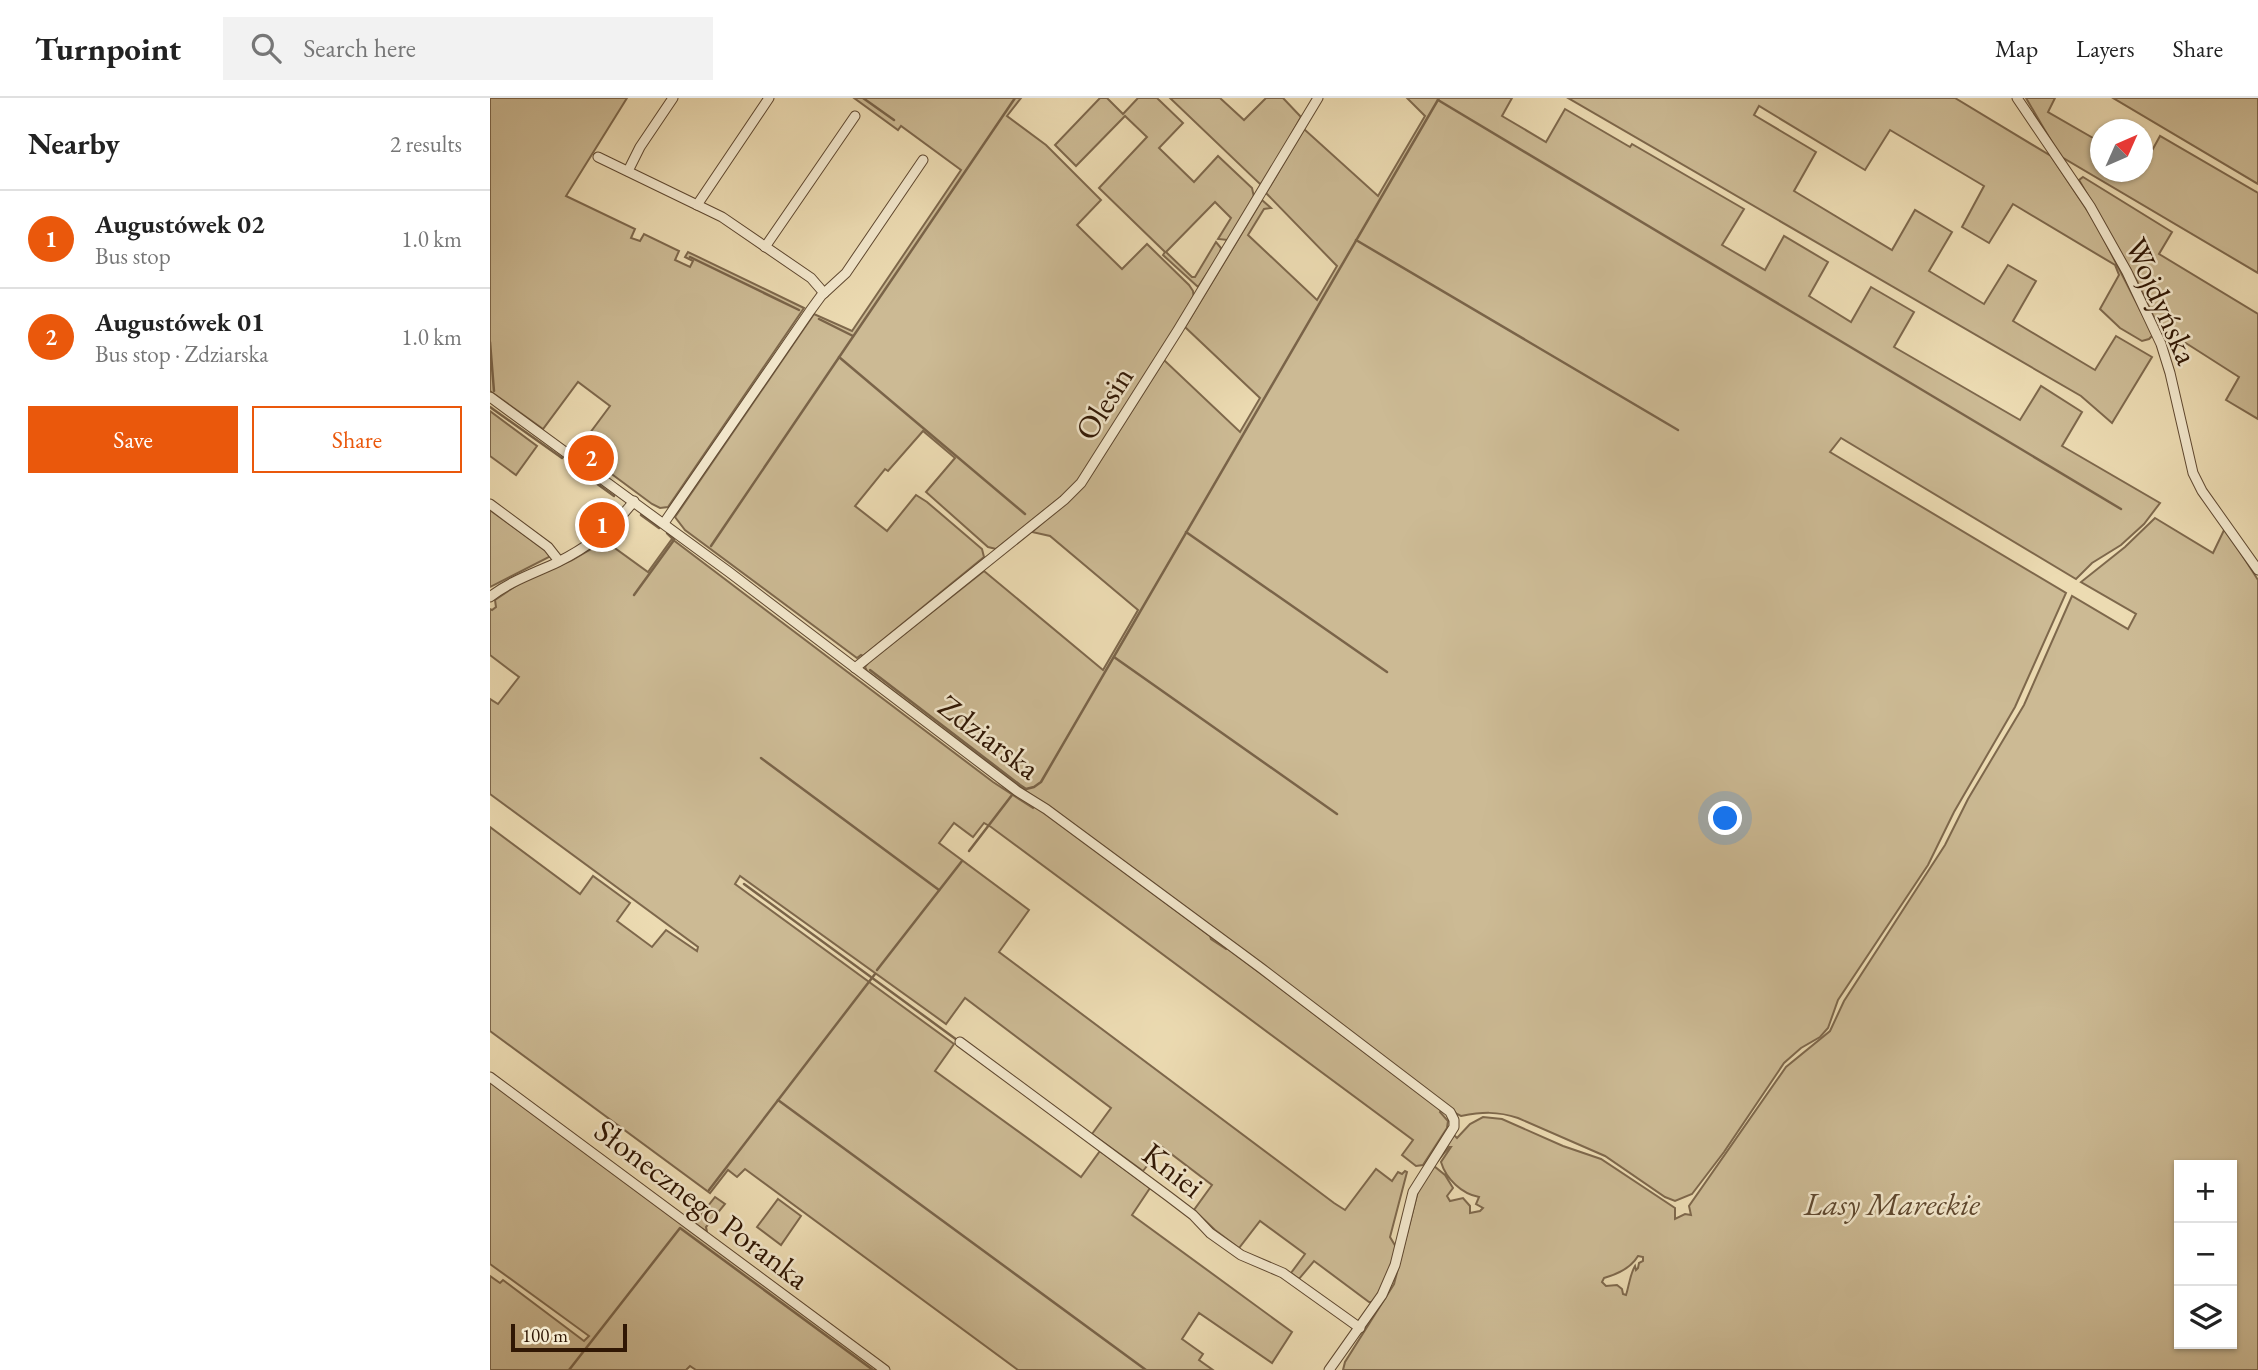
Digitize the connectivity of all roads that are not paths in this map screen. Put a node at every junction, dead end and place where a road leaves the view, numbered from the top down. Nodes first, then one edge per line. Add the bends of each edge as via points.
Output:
1 (673, 98) edge
2 (769, 98) edge
3 (1318, 98) edge
4 (2017, 98) edge
5 (855, 116) dead end
6 (598, 157) dead end
7 (923, 160) dead end
8 (628, 171) junction
9 (696, 205) junction
10 (765, 247) junction
11 (824, 293) junction
12 (490, 397) edge
13 (634, 501) junction
14 (490, 504) edge
15 (664, 523) junction
16 (559, 561) junction
17 (2258, 570) edge
18 (490, 597) edge
19 (855, 668) junction
20 (960, 1042) dead end
21 (490, 1077) edge
22 (1360, 1328) junction
23 (885, 1370) edge
24 (1329, 1370) edge

1 - 8 street
2 - 9 street
3 - 19 street, Olesin via 1081,483
4 - 17 street, Wojdyńska via 2090,206 2127,272 2171,373 2193,473
5 - 10 street
6 - 8 street
7 - 11 street via 846,273
8 - 9 street
9 - 10 street
10 - 11 street via 811,278
11 - 15 street
12 - 13 street, Zdziarska
13 - 15 street, Zdziarska
13 - 16 street via 596,539
14 - 16 street via 548,547
15 - 19 street, Zdziarska
16 - 18 street
19 - 22 street, Zdziarska via 1445,1108 1454,1121 1452,1132 1416,1186 1390,1280
20 - 22 street, Kniei via 1241,1255 1283,1273
21 - 23 street, Słonecznego Poranka
22 - 24 street

